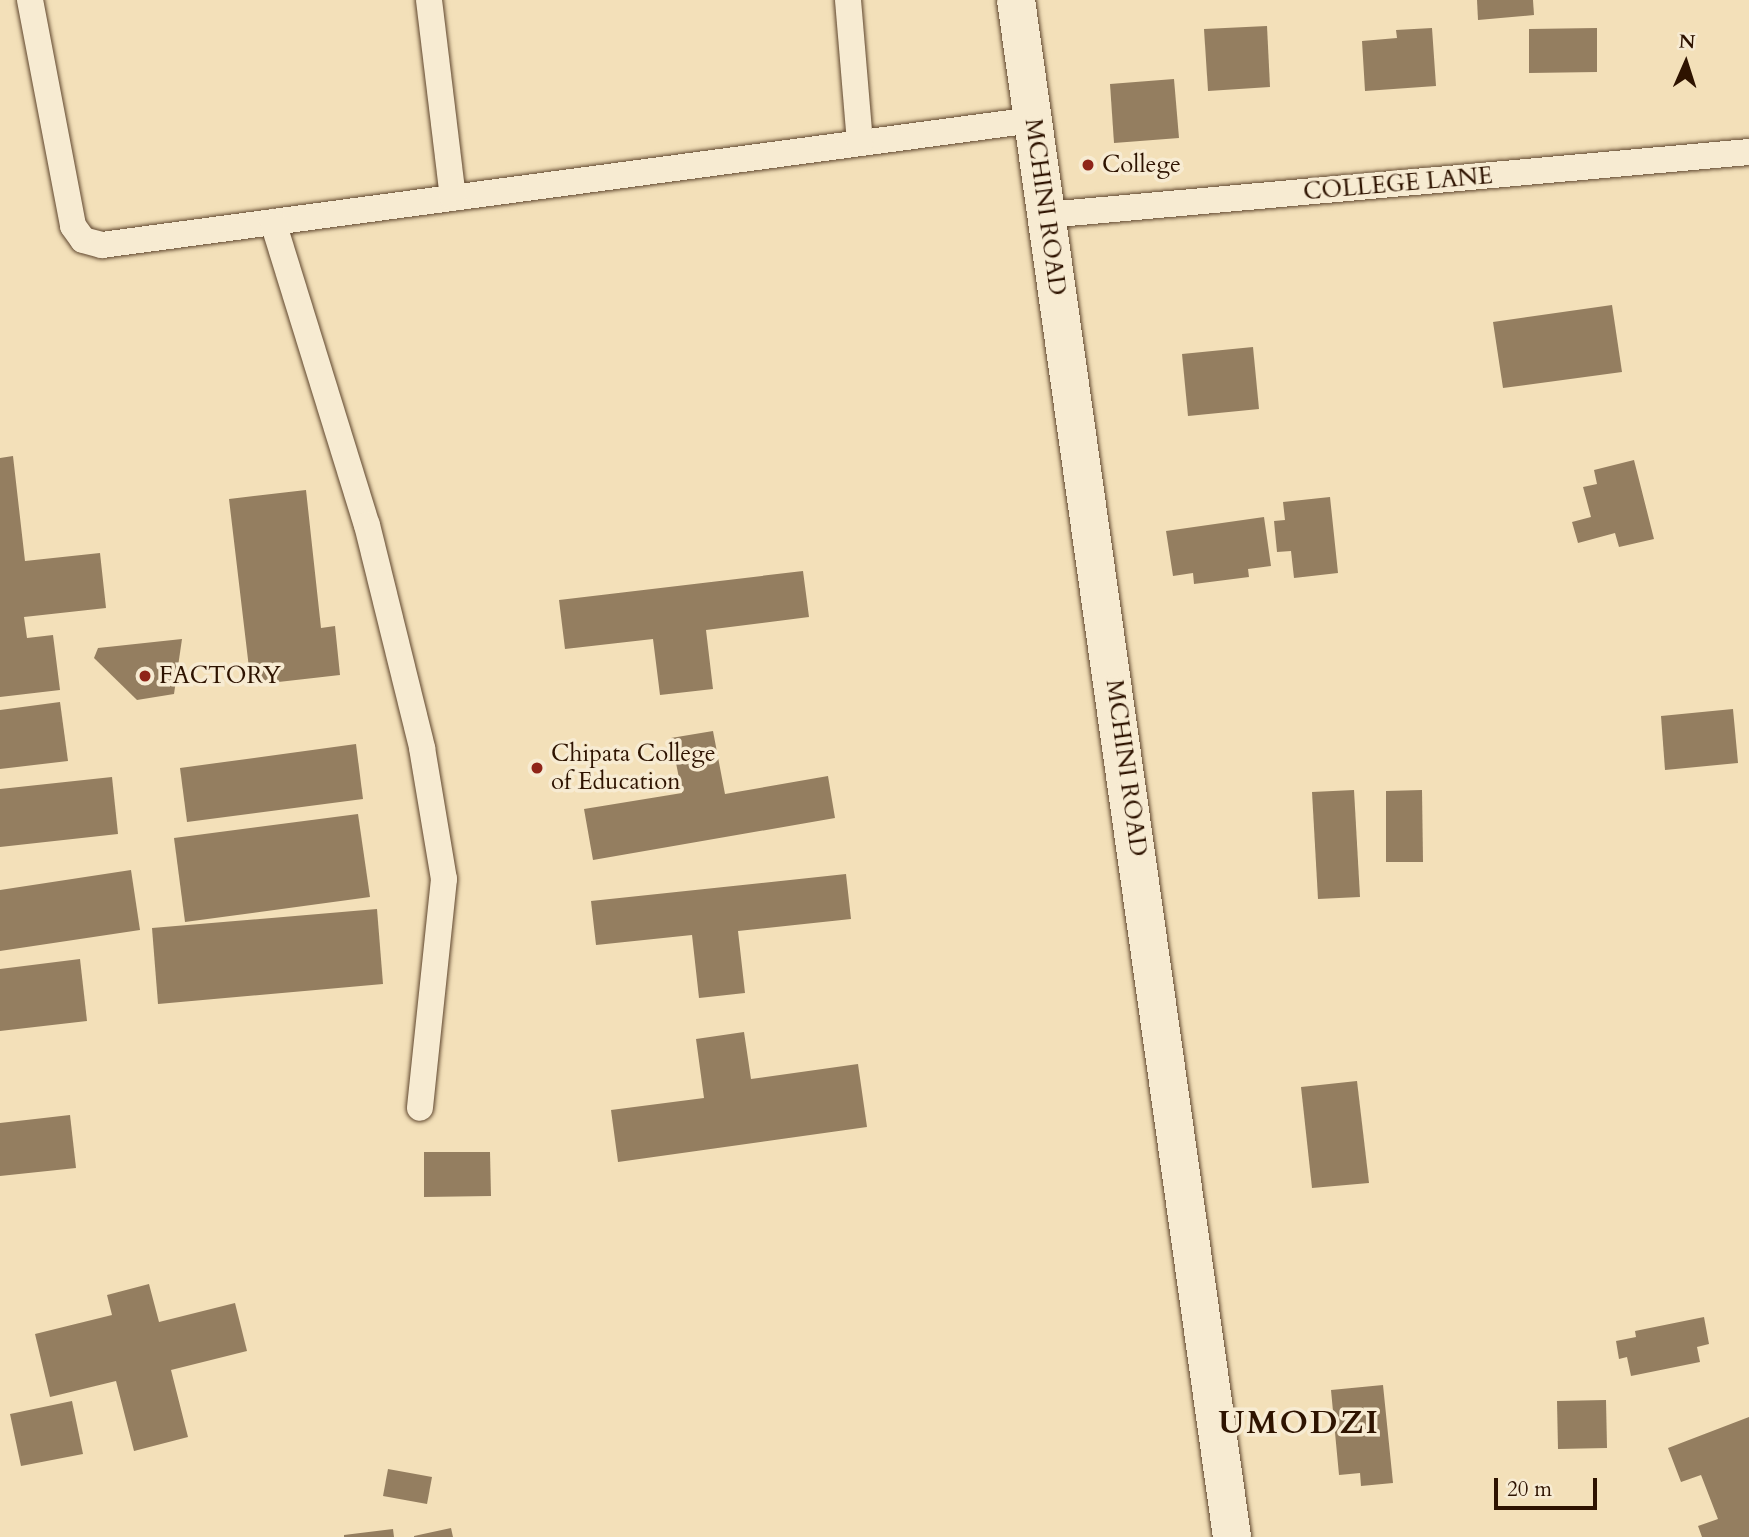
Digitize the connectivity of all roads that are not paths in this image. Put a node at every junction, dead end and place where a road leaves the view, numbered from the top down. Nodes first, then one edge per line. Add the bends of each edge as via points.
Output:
1 (30, 0) edge
2 (429, 0) edge
3 (848, 0) edge
4 (1016, 0) edge
5 (1033, 120) junction
6 (860, 142) junction
7 (1749, 152) edge
8 (453, 198) junction
9 (1047, 215) junction
10 (273, 222) junction
11 (420, 1108) dead end
12 (1232, 1537) edge

1 - 10 street via 73,226 83,240 102,245
2 - 8 street
3 - 6 street
4 - 5 street, MCHINI ROAD
5 - 6 street
5 - 9 street, MCHINI ROAD
6 - 8 street
7 - 9 street, COLLEGE LANE
8 - 10 street
9 - 12 street, MCHINI ROAD
10 - 11 street via 367,525 422,748 444,879

